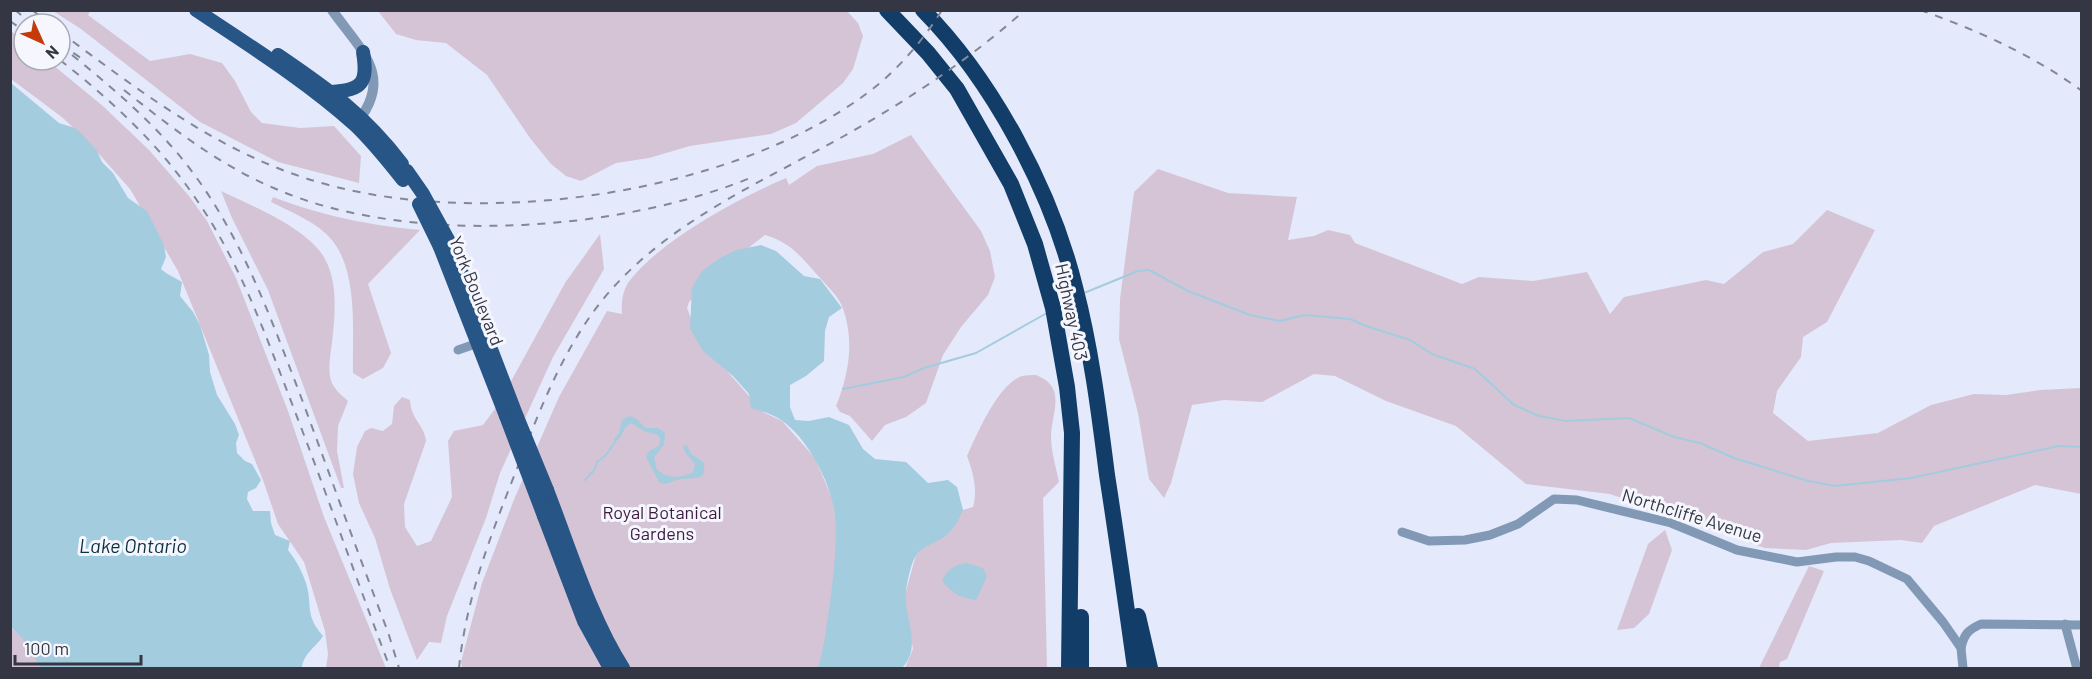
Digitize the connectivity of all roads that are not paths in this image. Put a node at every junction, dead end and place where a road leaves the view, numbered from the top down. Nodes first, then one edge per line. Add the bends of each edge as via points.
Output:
1 (196, 10) edge
2 (211, 10) edge
3 (332, 10) edge
4 (887, 10) edge
5 (923, 10) edge
6 (363, 52) junction
7 (332, 92) junction
8 (359, 121) junction
9 (482, 342) junction
10 (458, 350) dead end
11 (1093, 373) junction
12 (511, 417) junction
13 (1073, 464) junction
14 (1402, 532) dead end
15 (2065, 624) junction
16 (2082, 625) edge
17 (1961, 648) junction
18 (610, 669) edge
19 (623, 669) edge
20 (1069, 669) edge
21 (1082, 669) edge
22 (1135, 669) edge
23 (1150, 669) edge
24 (1963, 669) edge
25 (2079, 669) edge

1 - 8 main road, York Boulevard
2 - 7 main road, York Boulevard
3 - 6 street
4 - 13 highway, Highway 403 via 957,89 1011,184 1035,244 1053,308 1067,387
5 - 11 highway, Highway 403 via 966,59 992,97 1037,182 1070,267
6 - 7 main road via 366,67 360,84 351,90
6 - 8 street via 375,82 371,102
7 - 8 main road, York Boulevard
8 - 9 main road, York Boulevard, bridge via 405,176 445,246
9 - 10 street
9 - 12 main road, York Boulevard
11 - 22 highway, Highway 403
11 - 23 highway
12 - 18 main road, York Boulevard, bridge via 584,621
12 - 19 main road, York Boulevard, bridge via 547,490 596,616
13 - 20 highway, Highway 403
13 - 21 highway via 1080,507
14 - 17 street, Northcliffe Avenue via 1429,541 1465,540 1518,524 1554,500 1577,500 1671,524 1737,550 1797,562 1855,557 1907,579
15 - 16 street
15 - 17 street via 1981,624 1964,636
15 - 25 street
17 - 24 street, Northcliffe Avenue

